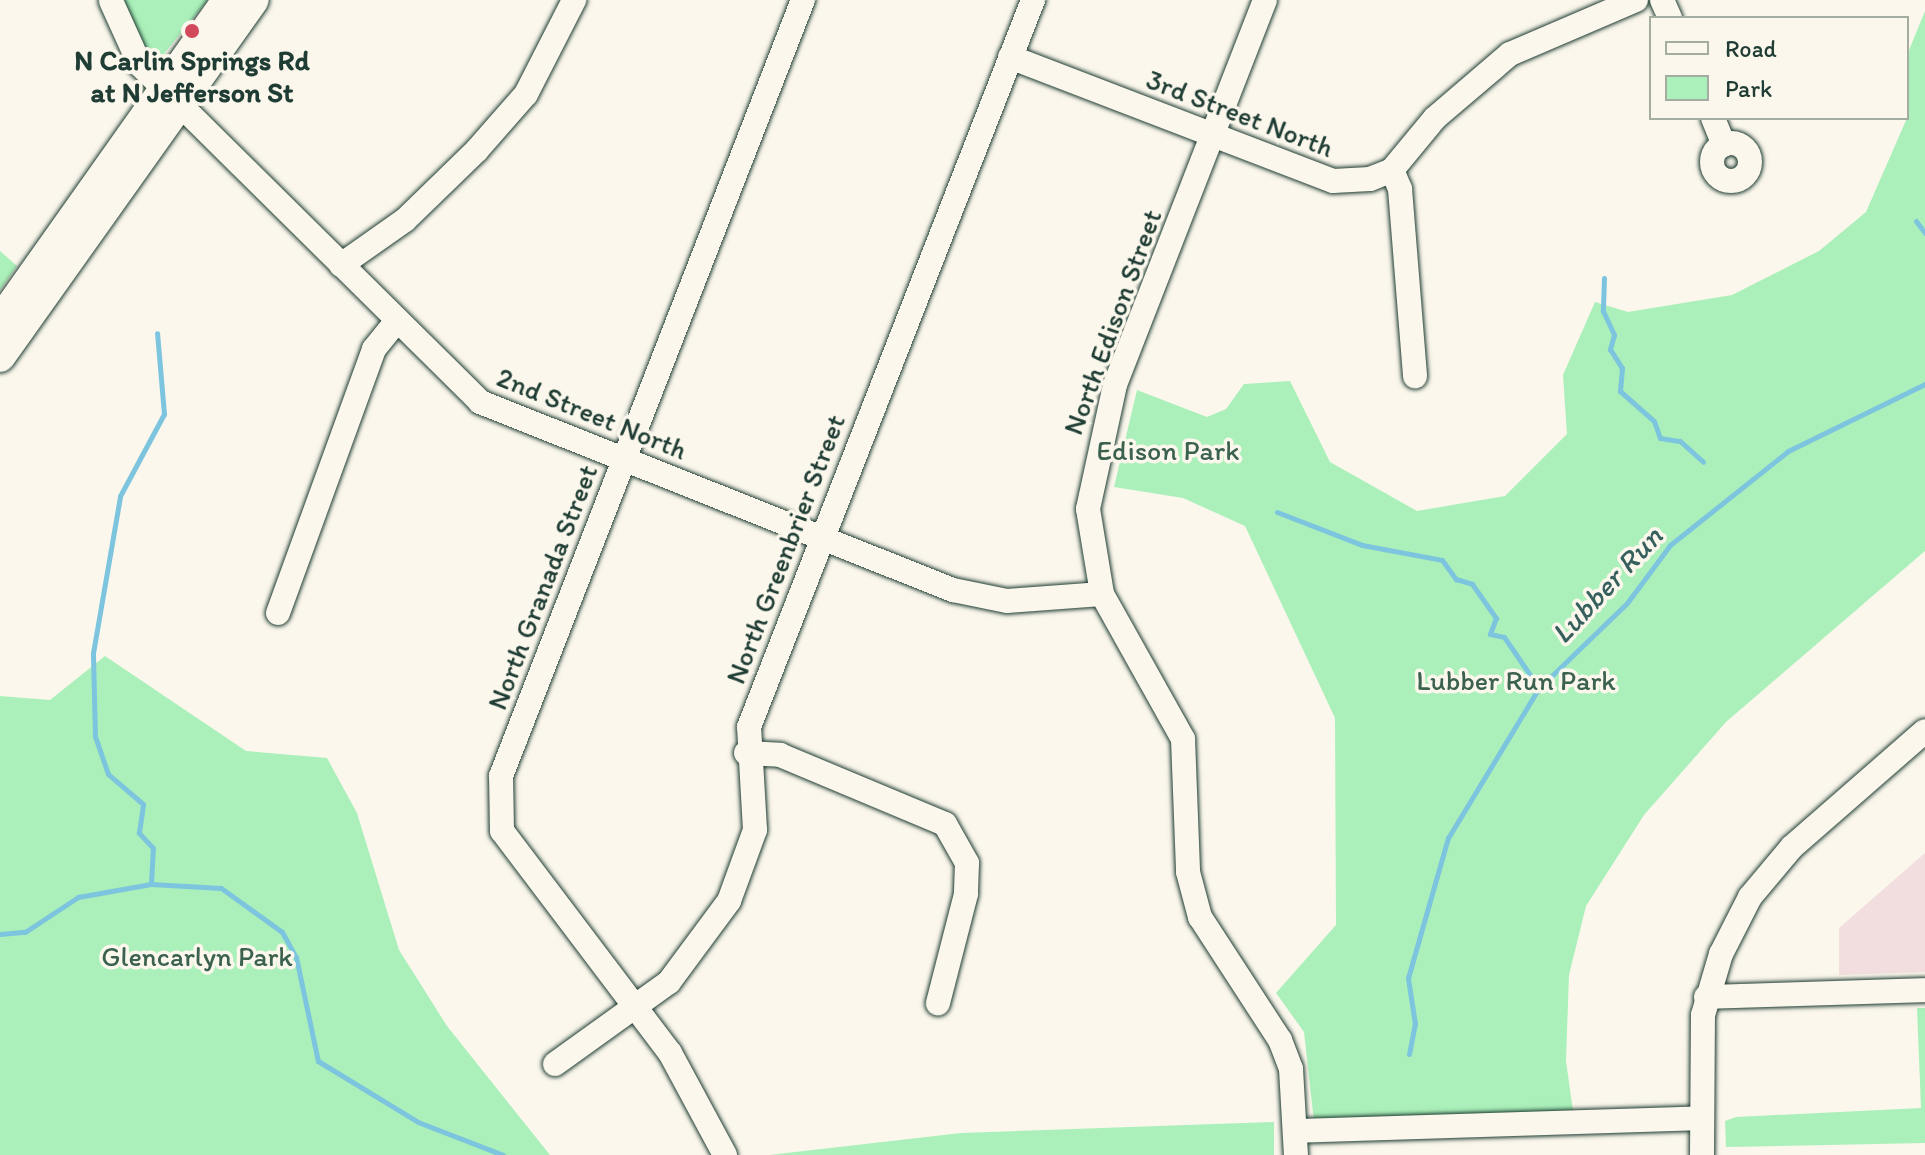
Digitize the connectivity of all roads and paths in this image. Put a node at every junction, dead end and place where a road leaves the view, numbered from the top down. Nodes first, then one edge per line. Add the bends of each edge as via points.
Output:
1 (227, 0) edge
2 (254, 0) edge
3 (574, 0) edge
4 (803, 0) edge
5 (1033, 0) edge
6 (1265, 0) edge
7 (1636, 0) edge
8 (111, 1) edge
9 (1010, 57) junction
10 (173, 96) junction
11 (1714, 120) edge
12 (1212, 136) junction
13 (1724, 145) dead end
14 (1392, 170) junction
15 (341, 265) junction
16 (0, 321) edge
17 (394, 324) junction
18 (0, 357) edge
19 (1415, 376) dead end
20 (623, 460) junction
21 (819, 537) junction
22 (1102, 594) junction
23 (278, 613) dead end
24 (1925, 731) edge
25 (746, 753) junction
26 (1925, 990) edge
27 (1706, 997) junction
28 (938, 1003) dead end
29 (636, 1010) junction
30 (555, 1064) dead end
31 (1701, 1118) junction
32 (1296, 1143) edge
33 (725, 1155) edge
34 (1702, 1155) edge

1 - 10 main road
2 - 10 main road
3 - 15 street via 526,94 477,150 405,220
4 - 20 street, North Granada Street
5 - 9 street, North Greenbrier Street
6 - 12 street, North Edison Street
7 - 14 street via 1510,54 1435,118
8 - 10 street, 2nd Street North via 140,65
9 - 12 street, 3rd Street North
9 - 21 street, North Greenbrier Street
10 - 15 street, 2nd Street North
10 - 16 main road
10 - 18 main road
11 - 13 street
12 - 14 street, 3rd Street North via 1333,181
12 - 22 street, North Edison Street via 1098,442 1088,509
14 - 19 street via 1400,189
15 - 17 street, 2nd Street North
17 - 20 street, 2nd Street North via 480,402
17 - 23 street via 374,349
20 - 21 street, 2nd Street North
20 - 29 street, North Granada Street via 501,776 502,831
21 - 22 street, 2nd Street North via 953,590 1007,601
21 - 25 street, North Greenbrier Street via 749,727
22 - 32 street, North Edison Street via 1174,714 1188,768 1193,894 1210,940 1280,1040
24 - 27 street via 1792,847 1750,897
25 - 28 street via 780,755 945,824 967,863 966,894
25 - 29 street, North Greenbrier Street via 755,830 729,901 702,946
26 - 27 street
27 - 31 street
29 - 30 street, North Greenbrier Street
29 - 33 street, North Granada Street via 670,1053
31 - 32 street
31 - 34 street

